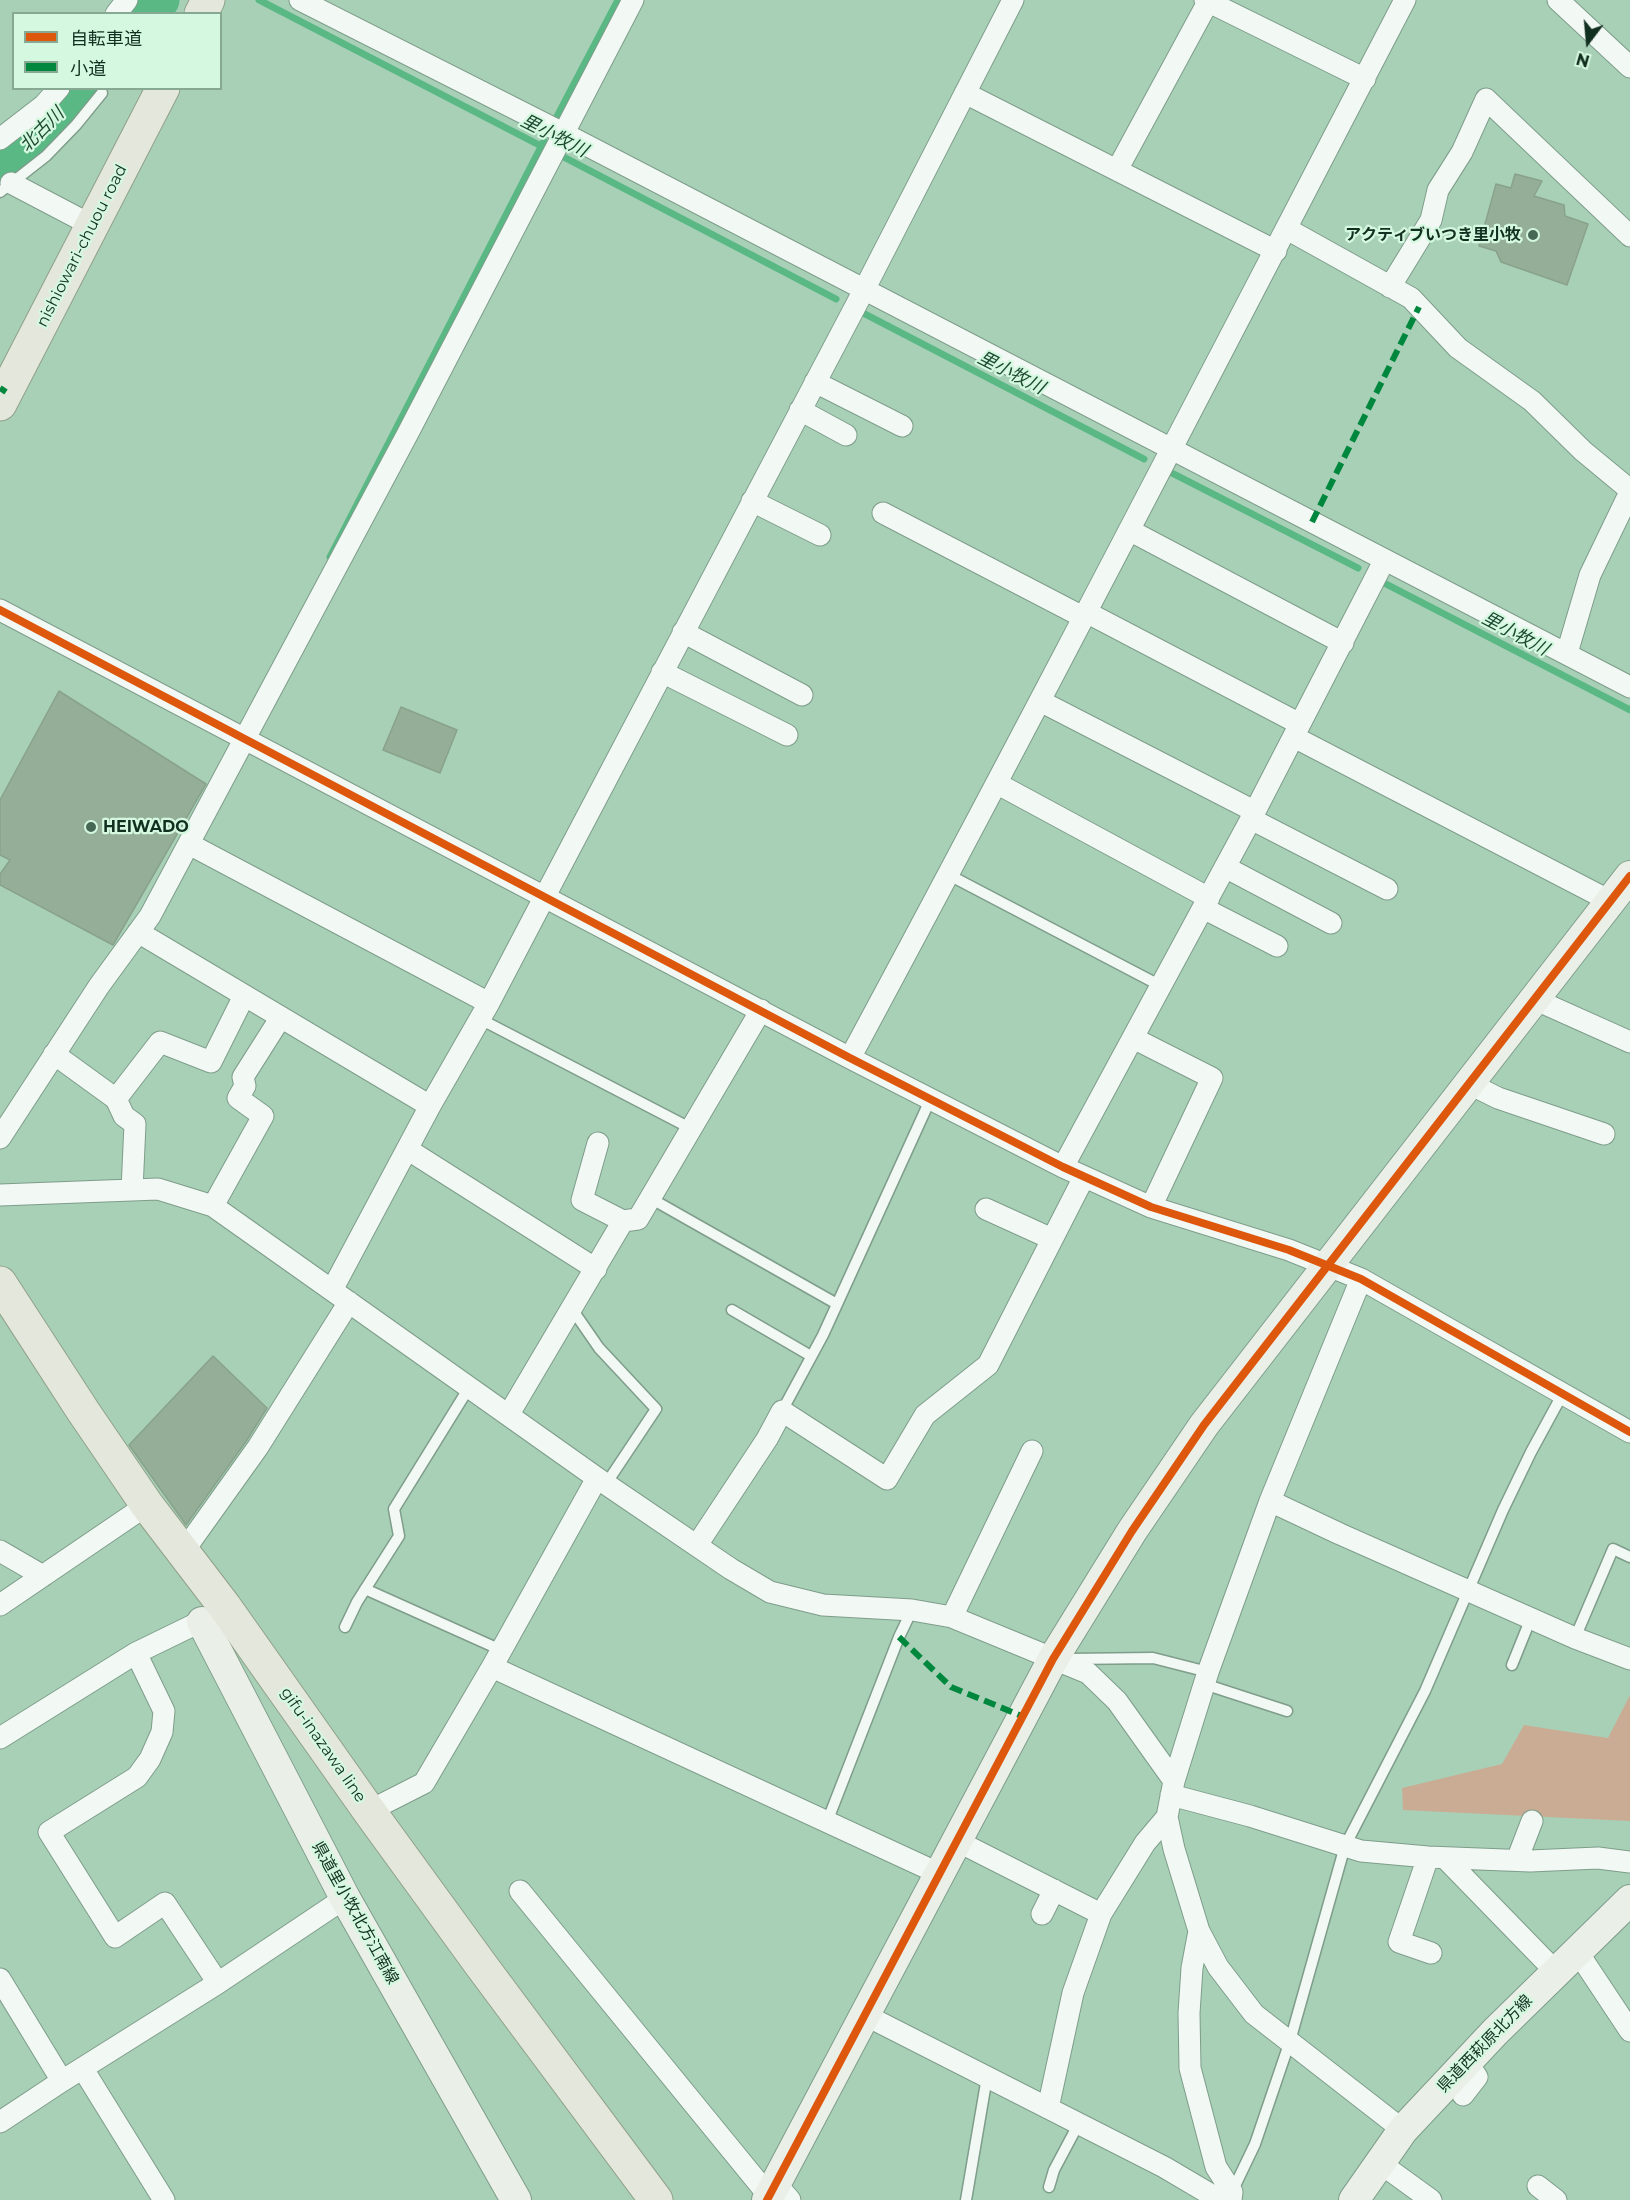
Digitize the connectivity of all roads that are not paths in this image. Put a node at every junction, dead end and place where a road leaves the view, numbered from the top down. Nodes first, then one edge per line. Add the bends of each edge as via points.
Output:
1 (300, 0) edge
2 (633, 0) edge
3 (1013, 0) edge
4 (1405, 0) edge
5 (1558, 0) edge
6 (1207, 1) edge
7 (1630, 67) edge
8 (1365, 79) junction
9 (57, 90) edge
10 (162, 90) edge
11 (102, 93) dead end
12 (965, 93) junction
13 (0, 139) edge
14 (557, 146) junction
15 (1117, 170) junction
16 (5, 188) edge
17 (93, 226) junction
18 (1287, 229) junction
19 (1630, 236) edge
20 (1276, 251) junction
21 (1390, 287) junction
22 (864, 290) junction
23 (815, 382) junction
24 (0, 404) edge
25 (800, 410) junction
26 (902, 426) dead end
27 (846, 435) dead end
28 (1172, 449) junction
29 (1630, 491) edge
30 (752, 501) junction
31 (884, 513) dead end
32 (1129, 530) junction
33 (820, 535) dead end
34 (1384, 561) junction
35 (0, 610) edge
36 (1084, 615) junction
37 (683, 632) junction
38 (1343, 643) junction
39 (1567, 653) junction
40 (662, 672) junction
41 (1630, 687) edge
42 (802, 695) dead end
43 (1040, 701) junction
44 (1297, 730) junction
45 (787, 735) dead end
46 (245, 738) junction
47 (998, 784) junction
48 (1253, 815) junction
49 (189, 844) junction
50 (1225, 867) junction
51 (949, 875) junction
52 (1630, 876) edge
53 (1387, 889) dead end
54 (545, 896) junction
55 (1610, 901) junction
56 (1206, 903) junction
57 (1331, 923) dead end
58 (138, 932) junction
59 (1277, 946) dead end
60 (1161, 986) junction
61 (244, 996) junction
62 (1534, 999) junction
63 (760, 1010) junction
64 (484, 1011) junction
65 (280, 1017) junction
66 (1133, 1038) junction
67 (1630, 1042) edge
68 (54, 1054) junction
69 (850, 1058) junction
70 (1470, 1084) junction
71 (931, 1098) junction
72 (116, 1099) junction
73 (430, 1106) junction
74 (692, 1129) junction
75 (1604, 1134) dead end
76 (0, 1138) edge
77 (598, 1143) dead end
78 (407, 1149) junction
79 (1063, 1167) junction
80 (1084, 1177) junction
81 (132, 1190) junction
82 (0, 1195) edge
83 (650, 1198) junction
84 (213, 1206) junction
85 (1151, 1207) junction
86 (986, 1209) dead end
87 (623, 1221) junction
88 (1052, 1239) junction
89 (1327, 1265) junction
90 (596, 1269) junction
91 (1361, 1279) junction
92 (0, 1283) edge
93 (341, 1296) junction
94 (837, 1304) junction
95 (572, 1309) junction
96 (732, 1310) dead end
97 (811, 1356) junction
98 (470, 1386) junction
99 (1562, 1395) junction
100 (782, 1411) junction
101 (509, 1414) junction
102 (1630, 1432) edge
103 (1032, 1451) dead end
104 (602, 1481) junction
105 (1270, 1501) junction
106 (147, 1505) junction
107 (698, 1545) junction
108 (0, 1551) edge
109 (183, 1552) junction
110 (1630, 1557) edge
111 (43, 1576) junction
112 (365, 1589) junction
113 (1470, 1591) junction
114 (0, 1605) edge
115 (912, 1610) junction
116 (214, 1615) junction
117 (952, 1617) junction
118 (1531, 1618) junction
119 (345, 1627) dead end
120 (1575, 1638) junction
121 (136, 1653) junction
122 (496, 1659) junction
123 (1053, 1659) junction
124 (1630, 1659) edge
125 (1512, 1665) dead end
126 (1206, 1678) junction
127 (1287, 1711) dead end
128 (0, 1738) edge
129 (1172, 1787) junction
130 (369, 1811) junction
131 (1167, 1817) junction
132 (1532, 1821) dead end
133 (827, 1822) junction
134 (957, 1841) junction
135 (1345, 1846) junction
136 (1437, 1857) junction
137 (1517, 1860) junction
138 (1630, 1862) edge
139 (940, 1874) junction
140 (1054, 1890) junction
141 (520, 1891) dead end
142 (345, 1898) junction
143 (1630, 1900) edge
144 (1042, 1914) dead end
145 (1101, 1914) junction
146 (1199, 1931) junction
147 (1577, 1951) junction
148 (1431, 1953) dead end
149 (1556, 1972) junction
150 (0, 1979) edge
151 (218, 1983) junction
152 (865, 2015) junction
153 (1630, 2031) edge
154 (1290, 2041) junction
155 (1467, 2062) junction
156 (82, 2069) junction
157 (987, 2077) junction
158 (62, 2081) junction
159 (1463, 2095) dead end
160 (1048, 2108) junction
161 (0, 2122) edge
162 (1079, 2123) junction
163 (1402, 2130) junction
164 (1380, 2163) junction
165 (1538, 2186) dead end
166 (1049, 2187) dead end
167 (776, 2195) edge
168 (1227, 2197) edge
169 (164, 2200) edge
170 (516, 2200) edge
171 (656, 2200) edge
172 (966, 2200) edge
173 (1354, 2200) edge
174 (1431, 2200) edge
175 (1556, 2200) edge

1 - 14 street
2 - 14 street
3 - 12 street
4 - 8 street
5 - 7 street
6 - 8 street
6 - 15 street
8 - 18 street
9 - 13 street
10 - 17 main road, nishiowari-chuou road
11 - 16 lane via 46,156
12 - 15 street
12 - 22 street
14 - 22 street
14 - 46 street
15 - 20 street
16 - 17 street
17 - 24 main road, nishiowari-chuou road
18 - 20 street
18 - 21 street
19 - 21 street via 1486,99 1462,152 1438,190 1431,220
20 - 28 street
21 - 29 street via 1411,298 1458,348 1532,401
22 - 23 street
22 - 28 street
23 - 25 street
23 - 26 street
25 - 27 street
25 - 30 street
28 - 32 street
28 - 34 street
29 - 39 street via 1590,575
30 - 33 street
30 - 37 street
31 - 36 street
32 - 36 street
32 - 38 street
34 - 38 street
34 - 39 street
35 - 46 street
36 - 43 street
36 - 44 street
37 - 40 street
37 - 42 street
38 - 44 street
39 - 41 street
40 - 45 street
40 - 54 street
43 - 47 street
43 - 48 street
44 - 48 street
44 - 55 street
46 - 49 street
46 - 54 street
47 - 51 street
47 - 56 street
48 - 50 street
48 - 53 street
49 - 58 street
49 - 64 street
50 - 56 street
50 - 57 street
51 - 60 lane
51 - 69 street
52 - 55 street
54 - 63 street
54 - 64 street
55 - 62 street
56 - 59 street
56 - 60 street
58 - 61 street
58 - 68 street
60 - 66 street
61 - 65 street
61 - 72 street via 211,1062 160,1042
62 - 67 street
62 - 70 street
63 - 69 street
63 - 74 street
64 - 73 street
64 - 74 lane
65 - 73 street
65 - 84 street via 243,1077 245,1086 238,1098 263,1116
66 - 79 street
66 - 85 street via 1212,1078
68 - 72 street
68 - 76 street
69 - 71 street
70 - 75 street via 1498,1098
70 - 89 street
71 - 79 street
71 - 94 lane
72 - 81 street via 124,1116 135,1124
73 - 78 street
74 - 83 street
77 - 87 street via 582,1200
78 - 90 street
78 - 93 street
79 - 80 street
80 - 85 street
80 - 88 street
81 - 82 street
81 - 84 street via 159,1189
83 - 87 street via 638,1219
83 - 94 lane
84 - 93 street
85 - 89 street
86 - 88 street
87 - 90 street
88 - 100 street via 988,1365 926,1415 887,1479
89 - 91 street
89 - 123 street via 1204,1425 1132,1531
90 - 95 street
91 - 99 street
91 - 105 street
92 - 106 main road, gifu-inazawa line
93 - 98 street
93 - 109 street via 258,1447
94 - 97 lane
95 - 101 street
95 - 104 lane via 599,1348 656,1409
96 - 97 lane
97 - 100 lane
98 - 101 street
98 - 112 lane via 394,1509 399,1536
99 - 102 street
99 - 113 lane via 1503,1510
100 - 107 street
101 - 104 street
103 - 117 street
104 - 107 street
104 - 122 street
105 - 113 street
105 - 126 street
106 - 109 main road, gifu-inazawa line
106 - 111 street
107 - 115 street via 770,1592 823,1605
108 - 111 street
109 - 116 main road, gifu-inazawa line
110 - 120 lane via 1613,1548
111 - 114 street
112 - 119 lane
112 - 122 lane
113 - 118 street
113 - 135 lane via 1425,1691
115 - 117 street
115 - 133 lane
116 - 121 street
116 - 130 main road, gifu-inazawa line
116 - 142 street, 県道里小牧北方江南線
117 - 123 street
118 - 120 street
118 - 125 lane
120 - 124 street
121 - 128 street
121 - 151 street via 164,1711 162,1732 150,1759 137,1777 49,1832 115,1938 165,1903
122 - 130 street via 424,1783
122 - 133 street
123 - 126 lane via 1153,1658
123 - 129 street via 1088,1673 1117,1701
123 - 134 street
126 - 127 lane
126 - 129 street
129 - 131 street
129 - 135 street
130 - 171 main road, gifu-inazawa line
131 - 145 street via 1145,1843
131 - 146 street
132 - 137 street
133 - 139 street
134 - 139 street
134 - 140 street
135 - 136 street via 1361,1851
135 - 154 lane
136 - 137 street
136 - 148 street via 1399,1942
136 - 149 street
137 - 138 street via 1598,1858
139 - 152 street
140 - 144 street
140 - 145 street
141 - 167 street
142 - 151 street
142 - 170 street, 県道里小牧北方江南線
143 - 147 street, 県道西萩原北方線
145 - 160 street via 1073,1994
146 - 154 street via 1234,1990 1254,2014
146 - 168 street via 1189,2013 1190,2068
147 - 149 street, 県道西萩原北方線
147 - 153 street
149 - 155 street, 県道西萩原北方線
150 - 158 street
151 - 156 street
152 - 157 street
152 - 167 street
154 - 163 street
154 - 168 lane via 1255,2144
155 - 159 street via 1477,2077
155 - 163 street, 県道西萩原北方線
156 - 158 street
156 - 169 street
157 - 160 street
157 - 172 lane
158 - 161 street
160 - 162 street
162 - 166 lane
162 - 168 street
163 - 164 street, 県道西萩原北方線
164 - 173 street, 県道西萩原北方線
164 - 174 street
165 - 175 street

